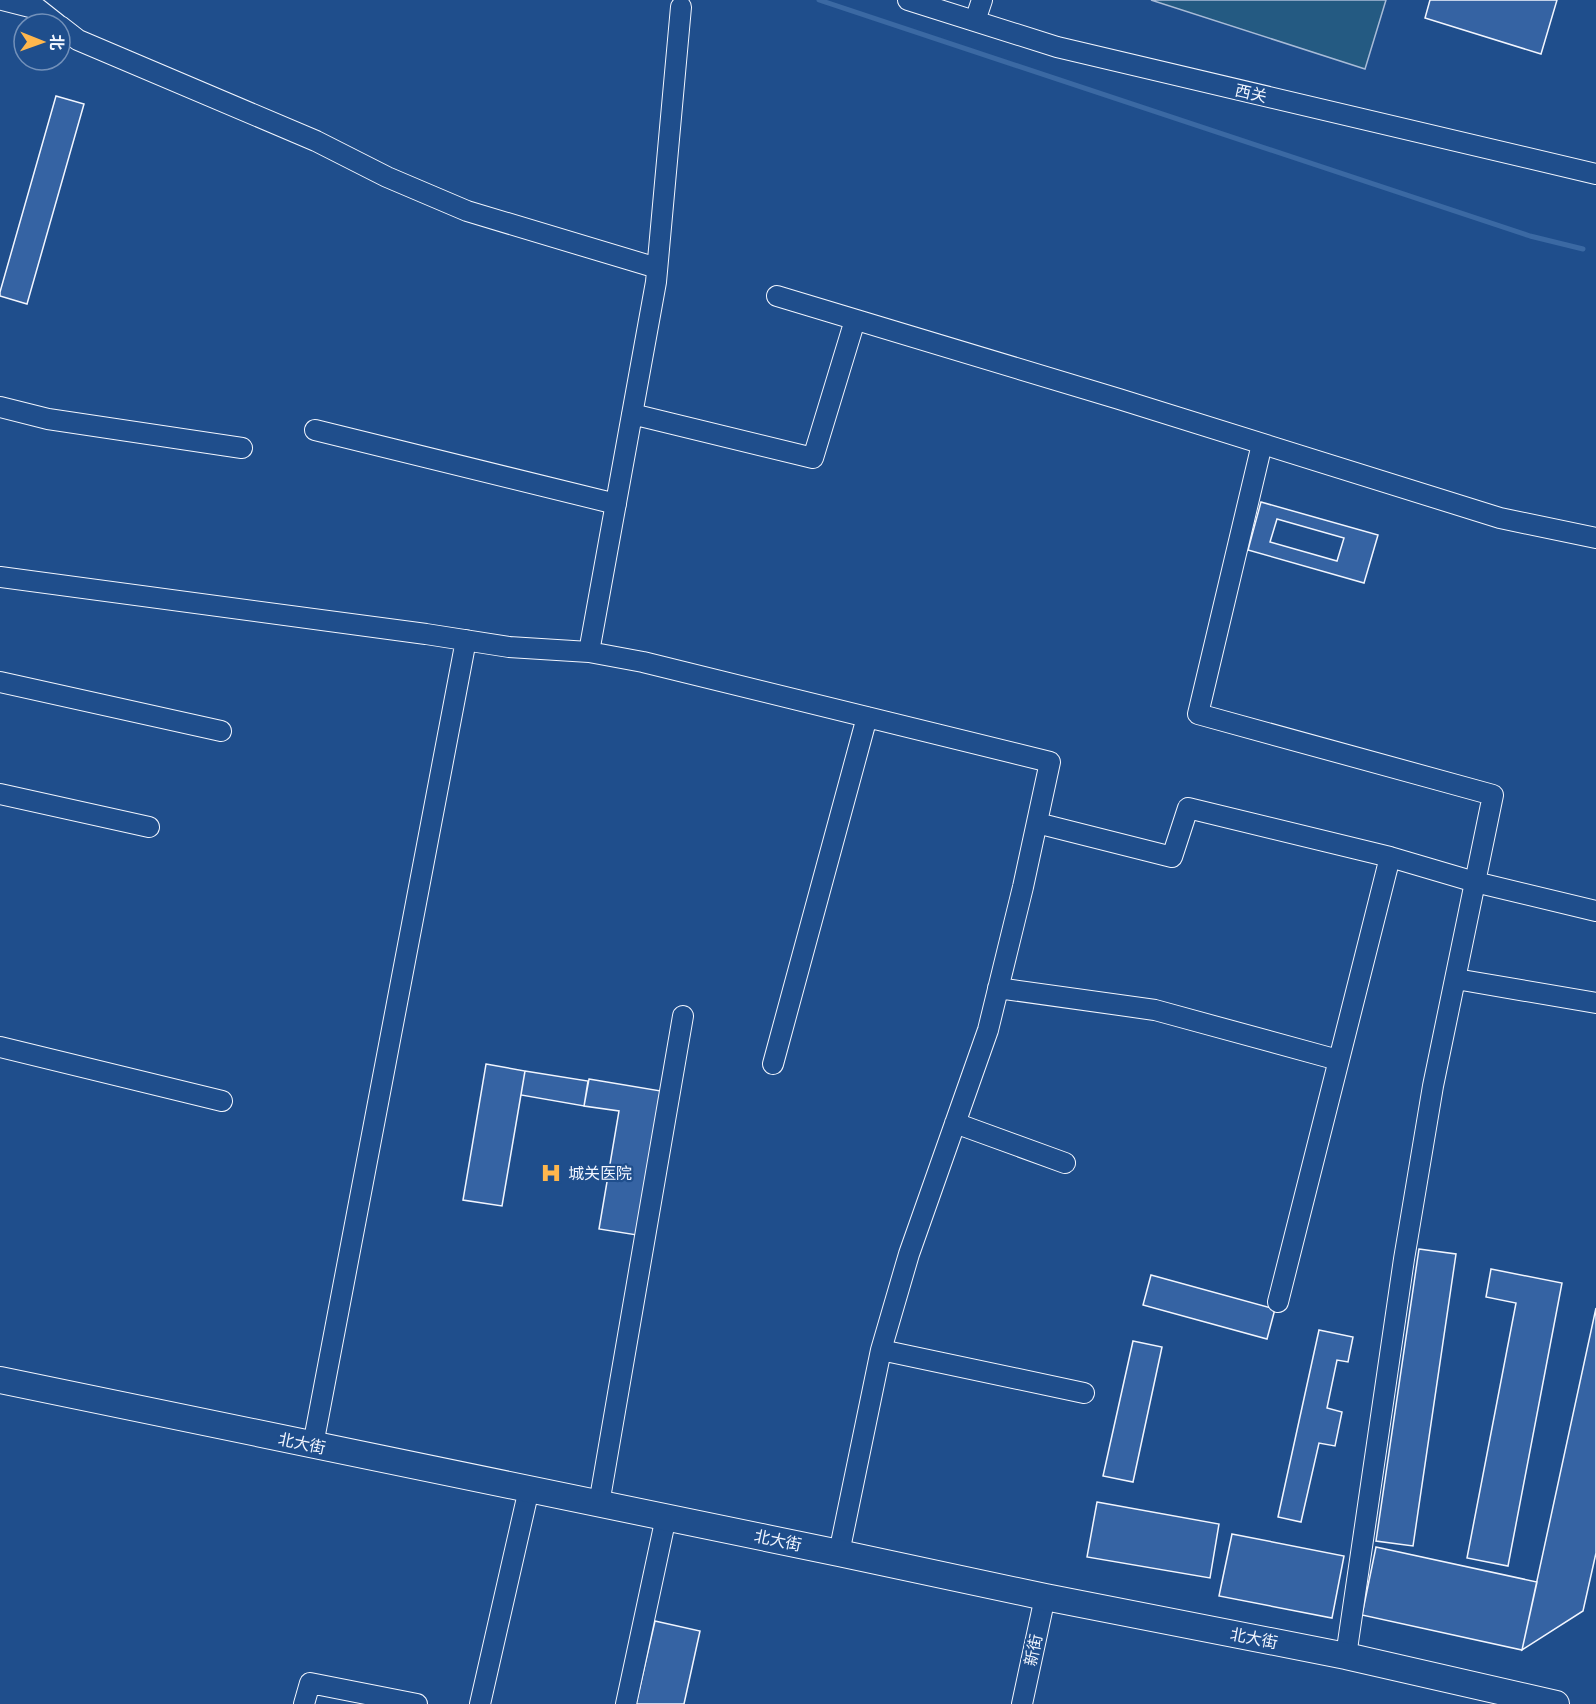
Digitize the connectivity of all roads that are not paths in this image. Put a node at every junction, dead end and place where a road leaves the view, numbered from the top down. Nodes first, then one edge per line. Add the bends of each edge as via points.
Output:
1 (2, 0) edge
2 (908, 0) edge
3 (982, 0) edge
4 (681, 7) dead end
5 (42, 12) edge
6 (975, 21) junction
7 (72, 36) edge
8 (1596, 174) edge
9 (657, 267) junction
10 (777, 296) dead end
11 (855, 320) junction
12 (0, 407) edge
13 (632, 414) junction
14 (315, 430) dead end
15 (1262, 444) junction
16 (242, 448) dead end
17 (616, 504) junction
18 (1596, 538) edge
19 (0, 577) edge
20 (466, 640) junction
21 (589, 652) junction
22 (0, 682) edge
23 (867, 717) junction
24 (221, 730) dead end
25 (0, 794) edge
26 (1037, 823) junction
27 (148, 826) dead end
28 (1390, 857) junction
29 (1476, 882) junction
30 (1596, 911) edge
31 (1456, 979) junction
32 (998, 988) junction
33 (1596, 1003) edge
34 (683, 1016) dead end
35 (0, 1047) edge
36 (1338, 1060) junction
37 (773, 1064) dead end
38 (222, 1101) dead end
39 (955, 1123) junction
40 (1065, 1163) dead end
41 (1278, 1302) dead end
42 (881, 1350) junction
43 (0, 1380) edge
44 (1084, 1393) dead end
45 (313, 1445) junction
46 (529, 1489) junction
47 (599, 1504) junction
48 (666, 1518) junction
49 (839, 1553) junction
50 (1045, 1597) junction
51 (1346, 1656) junction
52 (304, 1704) edge
53 (417, 1704) edge
54 (480, 1704) edge
55 (626, 1704) edge
56 (1022, 1704) edge
57 (1556, 1704) edge

1 - 5 street
2 - 6 street, 西关
3 - 6 street
4 - 9 street
6 - 8 street, 西关 via 1057,47
7 - 9 street via 316,141 467,212
9 - 13 street
10 - 11 street
11 - 13 street via 813,458
11 - 15 street
12 - 16 street via 48,419
13 - 17 street
14 - 17 street
15 - 18 street via 1500,518
15 - 29 street via 1198,714 1493,795
17 - 21 street
19 - 20 street
20 - 21 street
20 - 45 street
21 - 23 street
22 - 24 street
23 - 26 street via 1050,762
23 - 37 street
25 - 27 street
26 - 28 street via 1172,857 1188,808
26 - 32 street
28 - 29 street
28 - 36 street
29 - 30 street
29 - 31 street
31 - 33 street
31 - 51 street via 1433,1086 1404,1259
32 - 36 street via 1155,1010
32 - 39 street via 988,1030
34 - 47 street
35 - 38 street
36 - 41 street
39 - 40 street
39 - 42 street via 909,1254
42 - 44 street
42 - 49 street
43 - 45 main road, 北大街
45 - 46 main road, 北大街
46 - 47 main road, 北大街
46 - 54 street
47 - 48 main road, 北大街
48 - 49 main road, 北大街
48 - 55 street
49 - 50 main road, 北大街
50 - 51 main road, 北大街
50 - 56 street, 新街
51 - 57 main road, 北大街
52 - 53 street via 310,1683

